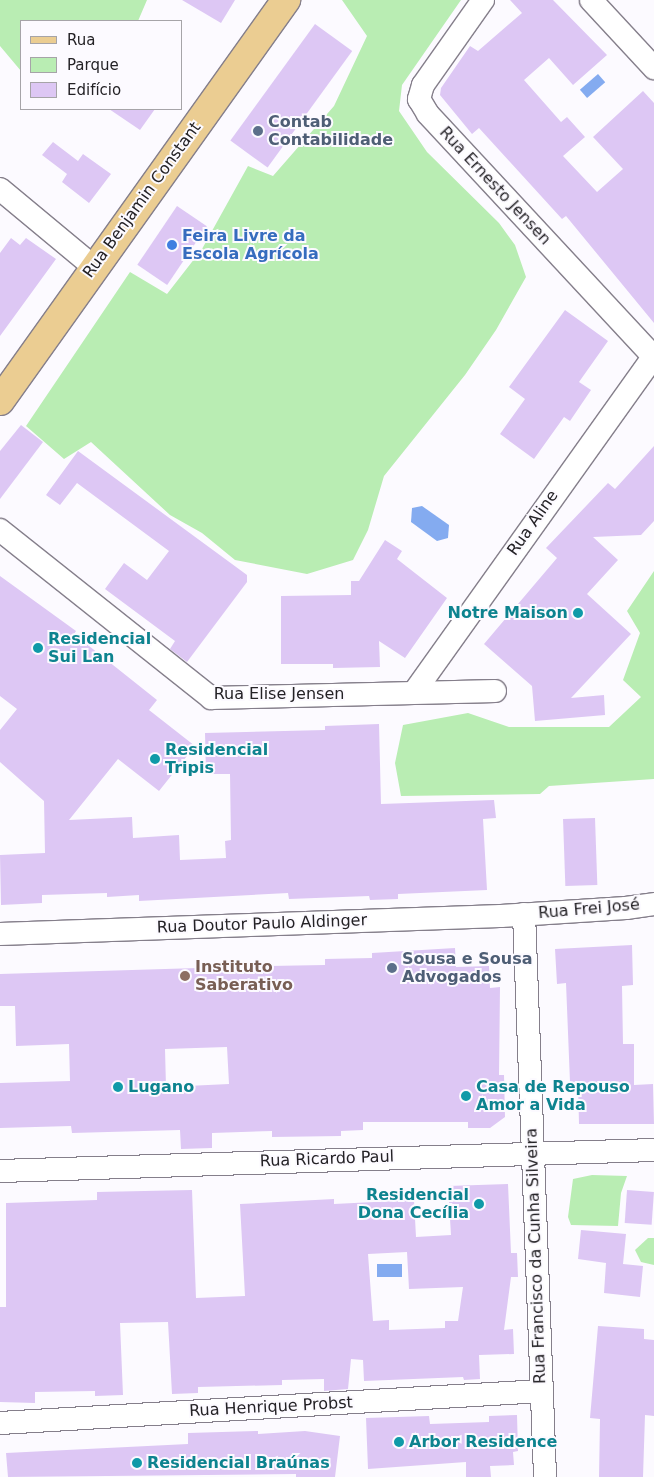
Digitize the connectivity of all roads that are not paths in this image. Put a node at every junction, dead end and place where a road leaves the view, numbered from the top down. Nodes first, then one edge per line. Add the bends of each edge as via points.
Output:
1 (286, 0) edge
2 (482, 0) edge
3 (591, 0) edge
4 (654, 68) edge
5 (0, 189) edge
6 (94, 267) junction
7 (654, 357) edge
8 (0, 401) edge
9 (0, 530) edge
10 (415, 691) junction
11 (495, 691) dead end
12 (654, 904) edge
13 (524, 914) junction
14 (0, 934) edge
15 (654, 1150) edge
16 (532, 1152) junction
17 (0, 1171) edge
18 (542, 1391) junction
19 (0, 1423) edge
20 (545, 1477) edge

1 - 6 main road, Rua Benjamin Constant
2 - 7 street, Rua Ernesto Jensen via 423,86 419,100 428,114
3 - 4 street
5 - 6 street
6 - 8 main road, Rua Benjamin Constant
7 - 10 street, Rua Aline
9 - 10 street, Rua Elise Jensen via 211,698
10 - 11 street, Rua Elise Jensen
12 - 13 street, Rua Frei José
13 - 14 street, Rua Doutor Paulo Aldinger
13 - 16 street, Rua Francisco da Cunha Silveira
15 - 16 street, Rua Ricardo Paul
16 - 17 street, Rua Ricardo Paul
16 - 18 street, Rua Francisco da Cunha Silveira
18 - 19 street, Rua Henrique Probst
18 - 20 street, Rua Francisco da Cunha Silveira

